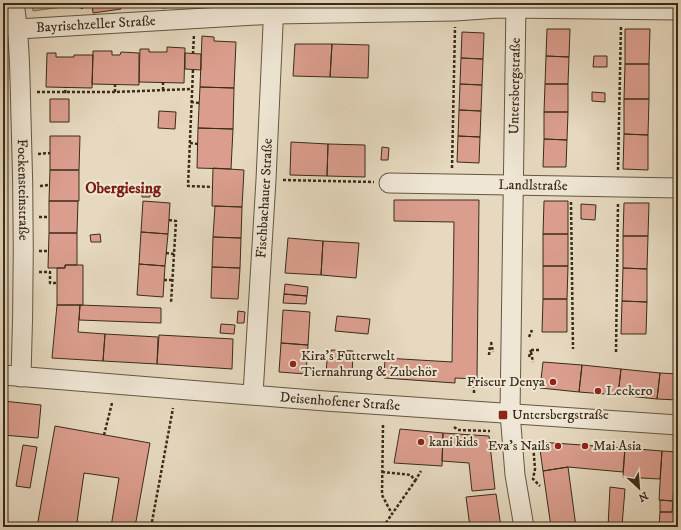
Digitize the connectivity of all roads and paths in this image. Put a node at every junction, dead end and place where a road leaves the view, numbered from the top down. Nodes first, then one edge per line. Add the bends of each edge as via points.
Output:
1 (14, 3) edge
2 (516, 6) edge
3 (274, 8) edge
4 (621, 10) junction
5 (678, 10) edge
6 (455, 11) junction
7 (18, 29) junction
8 (194, 37) dead end
9 (193, 54) dead end
10 (193, 70) dead end
11 (163, 82) dead end
12 (115, 85) dead end
13 (66, 87) dead end
14 (192, 89) junction
15 (163, 90) junction
16 (49, 92) dead end
17 (115, 92) junction
18 (65, 93) junction
19 (191, 102) junction
20 (199, 103) dead end
21 (190, 143) junction
22 (198, 144) dead end
23 (266, 180) junction
24 (389, 183) joint
25 (452, 183) junction
26 (514, 184) junction
27 (571, 185) junction
28 (618, 186) junction
29 (213, 188) dead end
30 (678, 188) edge
31 (169, 220) dead end
32 (166, 253) dead end
33 (174, 254) junction
34 (24, 273) junction
35 (164, 280) dead end
36 (173, 280) junction
37 (57, 283) dead end
38 (171, 302) dead end
39 (573, 349) dead end
40 (539, 350) dead end
41 (616, 352) dead end
42 (489, 355) dead end
43 (493, 355) dead end
44 (533, 362) dead end
45 (12, 376) edge
46 (474, 386) dead end
47 (474, 393) dead end
48 (253, 394) junction
49 (112, 403) dead end
50 (173, 408) dead end
51 (510, 413) junction
52 (383, 425) dead end
53 (678, 425) edge
54 (104, 435) dead end
55 (533, 443) dead end
56 (421, 471) dead end
57 (382, 472) junction
58 (414, 481) junction
59 (540, 486) dead end
60 (392, 514) junction
61 (152, 527) edge
62 (383, 527) edge
63 (524, 527) edge

1 - 7 street, Fockensteinstraße
2 - 4 street, Bayrischzeller Straße
2 - 6 street, Bayrischzeller Straße
2 - 26 street, Untersbergstraße
3 - 6 street, Bayrischzeller Straße
3 - 7 street, Bayrischzeller Straße
3 - 23 street, Fischbachauer Straße
4 - 5 street, Bayrischzeller Straße
4 - 28 path
6 - 25 path
7 - 34 street, Fockensteinstraße
8 - 9 path
10 - 14 path
11 - 15 path
12 - 17 path
13 - 18 path
14 - 15 path
14 - 19 path
15 - 17 path
16 - 18 path
17 - 18 path
19 - 20 path
19 - 21 path
21 - 22 path
21 - 29 path via 188,186
23 - 24 path
23 - 48 street, Fischbachauer Straße
24 - 25 street, Landlstraße
25 - 26 street, Landlstraße
26 - 27 street, Landlstraße
26 - 51 street, Untersbergstraße
27 - 28 street, Landlstraße
27 - 39 path
28 - 30 street, Landlstraße
28 - 41 path
31 - 33 path via 176,221
32 - 33 path
33 - 36 path
34 - 37 path via 50,272 50,283
34 - 45 street, Fockensteinstraße
35 - 36 path
36 - 38 path
40 - 44 path via 531,350
42 - 43 path via 491,342
45 - 48 street, Deisenhofener Straße
46 - 47 path
48 - 51 street, Deisenhofener Straße
49 - 54 path
50 - 61 path
51 - 53 street, Deisenhofener Straße
51 - 63 street, Untersbergstraße
52 - 57 path
55 - 59 path via 533,479
56 - 58 path
57 - 58 path via 410,475
57 - 60 path via 382,494
58 - 60 path
60 - 62 path

